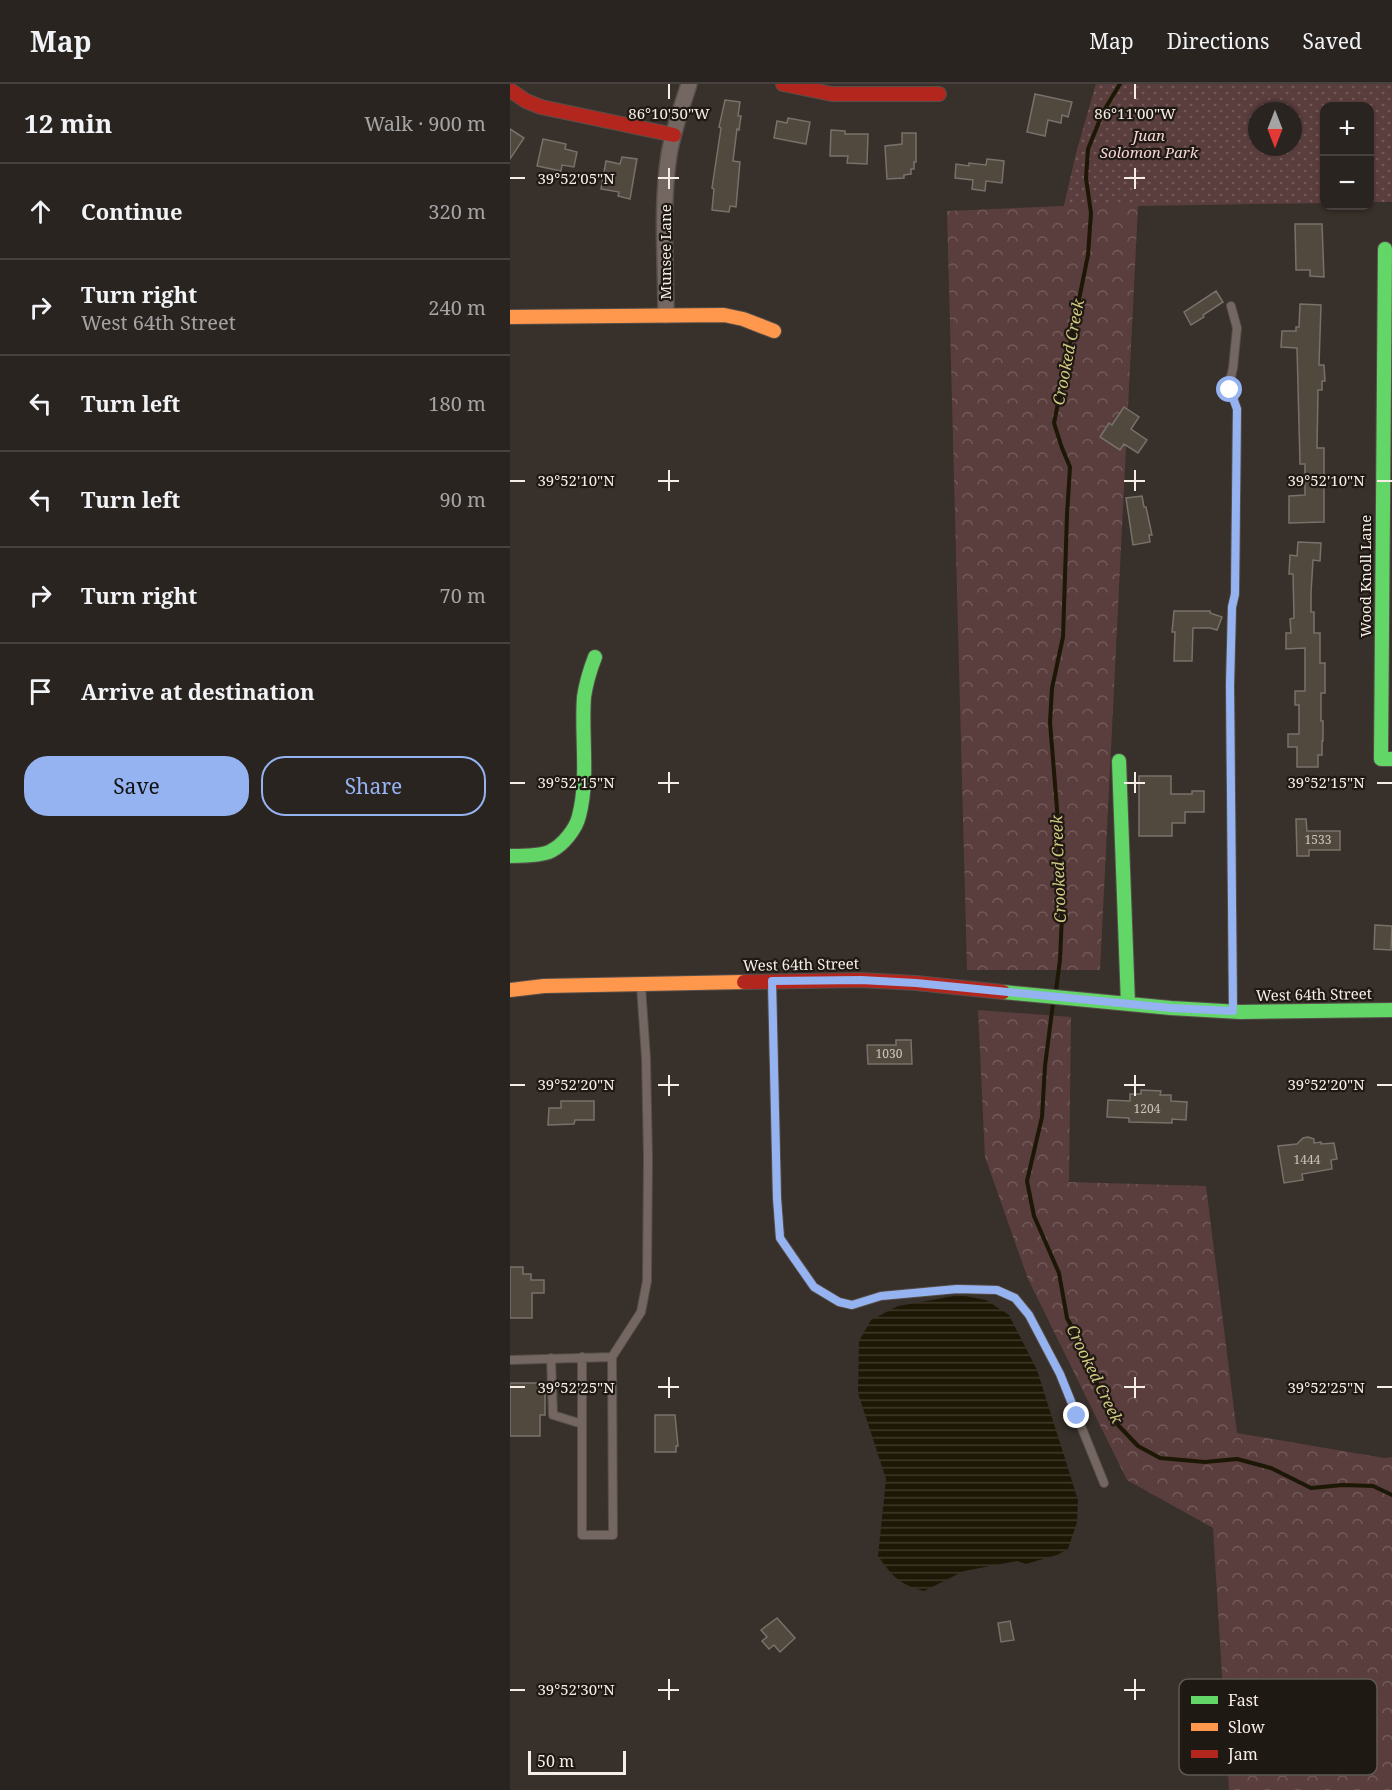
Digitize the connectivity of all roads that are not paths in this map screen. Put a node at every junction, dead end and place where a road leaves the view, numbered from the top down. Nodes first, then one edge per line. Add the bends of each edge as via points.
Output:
1 (689, 84) edge
2 (783, 84) edge
3 (510, 90) edge
4 (939, 94) dead end
5 (674, 135) junction
6 (1385, 249) dead end
7 (1231, 306) dead end
8 (666, 315) junction
9 (510, 317) edge
10 (774, 331) dead end
11 (595, 657) dead end
12 (1387, 759) edge
13 (1119, 761) dead end
14 (510, 856) edge
15 (772, 981) junction
16 (641, 984) junction
17 (510, 990) edge
18 (1128, 1004) junction
19 (1392, 1010) edge
20 (1233, 1011) junction
21 (582, 1357) junction
22 (612, 1357) junction
23 (551, 1358) junction
24 (510, 1360) edge
25 (582, 1424) junction
26 (1104, 1483) dead end

1 - 5 street, Munsee Lane
2 - 4 street via 832,94
3 - 5 street via 541,107
5 - 8 street, Munsee Lane via 666,184
6 - 12 street, Wood Knoll Lane
7 - 20 lane via 1237,328 1229,385 1237,409 1230,685
8 - 9 street
8 - 10 street via 724,315
11 - 14 street via 584,699 579,819 566,839 550,852
13 - 18 street
15 - 16 street, West 64th Street
15 - 18 street, West 64th Street via 861,980
15 - 26 lane via 780,1238 814,1287 839,1302 852,1305 881,1296 957,1289 997,1290 1015,1298 1029,1315 1060,1374
16 - 17 street, West 64th Street
16 - 22 lane via 646,1058 647,1281 641,1312
18 - 20 street, West 64th Street
19 - 20 street, West 64th Street
21 - 22 lane
21 - 23 lane
21 - 25 lane
22 - 25 lane via 613,1536 582,1536
23 - 24 lane
23 - 25 lane via 553,1414

